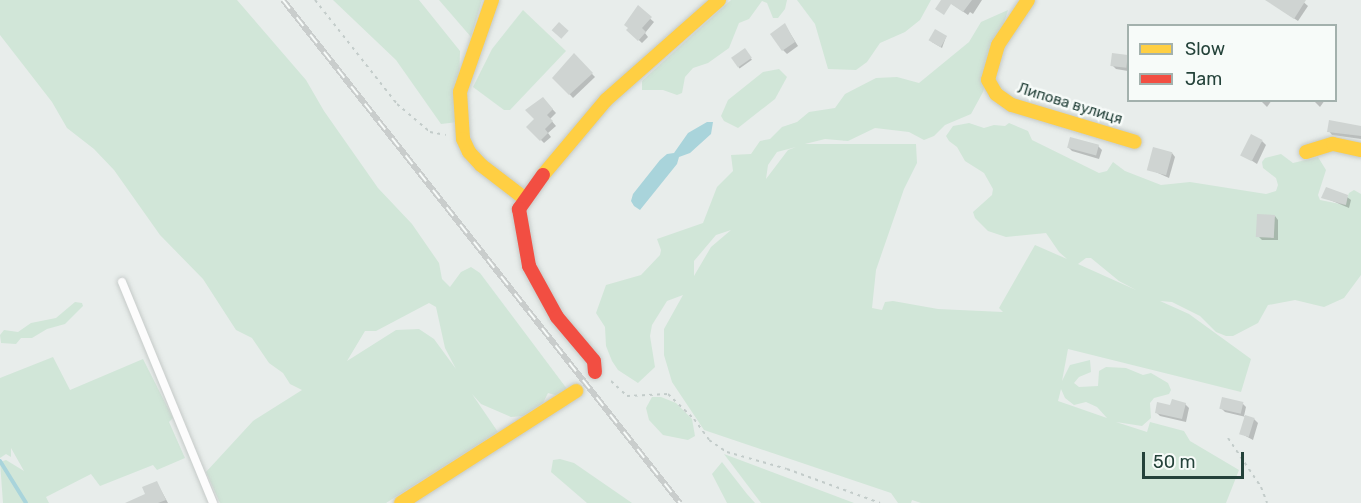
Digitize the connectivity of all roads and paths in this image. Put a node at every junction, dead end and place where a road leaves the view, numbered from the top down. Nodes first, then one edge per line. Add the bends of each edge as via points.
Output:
1 (315, 0) edge
2 (492, 0) edge
3 (719, 0) edge
4 (1028, 0) edge
5 (464, 139) junction
6 (1135, 142) dead end
7 (1361, 150) edge
8 (1306, 152) dead end
9 (525, 198) junction
10 (122, 282) dead end
11 (595, 372) joint
12 (576, 391) dead end
13 (1228, 438) dead end
14 (213, 503) edge
15 (401, 503) edge
16 (880, 503) edge
17 (1267, 503) edge

1 - 5 path via 397,104 430,132
2 - 5 street via 460,92
3 - 9 street via 606,100
4 - 6 street, Липова вулиця via 998,45 988,80 996,94 1012,105
5 - 9 street via 481,165
7 - 8 street via 1333,144
9 - 11 street via 519,209 520,227 529,266 557,317 594,361
10 - 14 lane
11 - 16 path via 627,396 668,394 709,440 727,452
12 - 15 street
13 - 17 path

